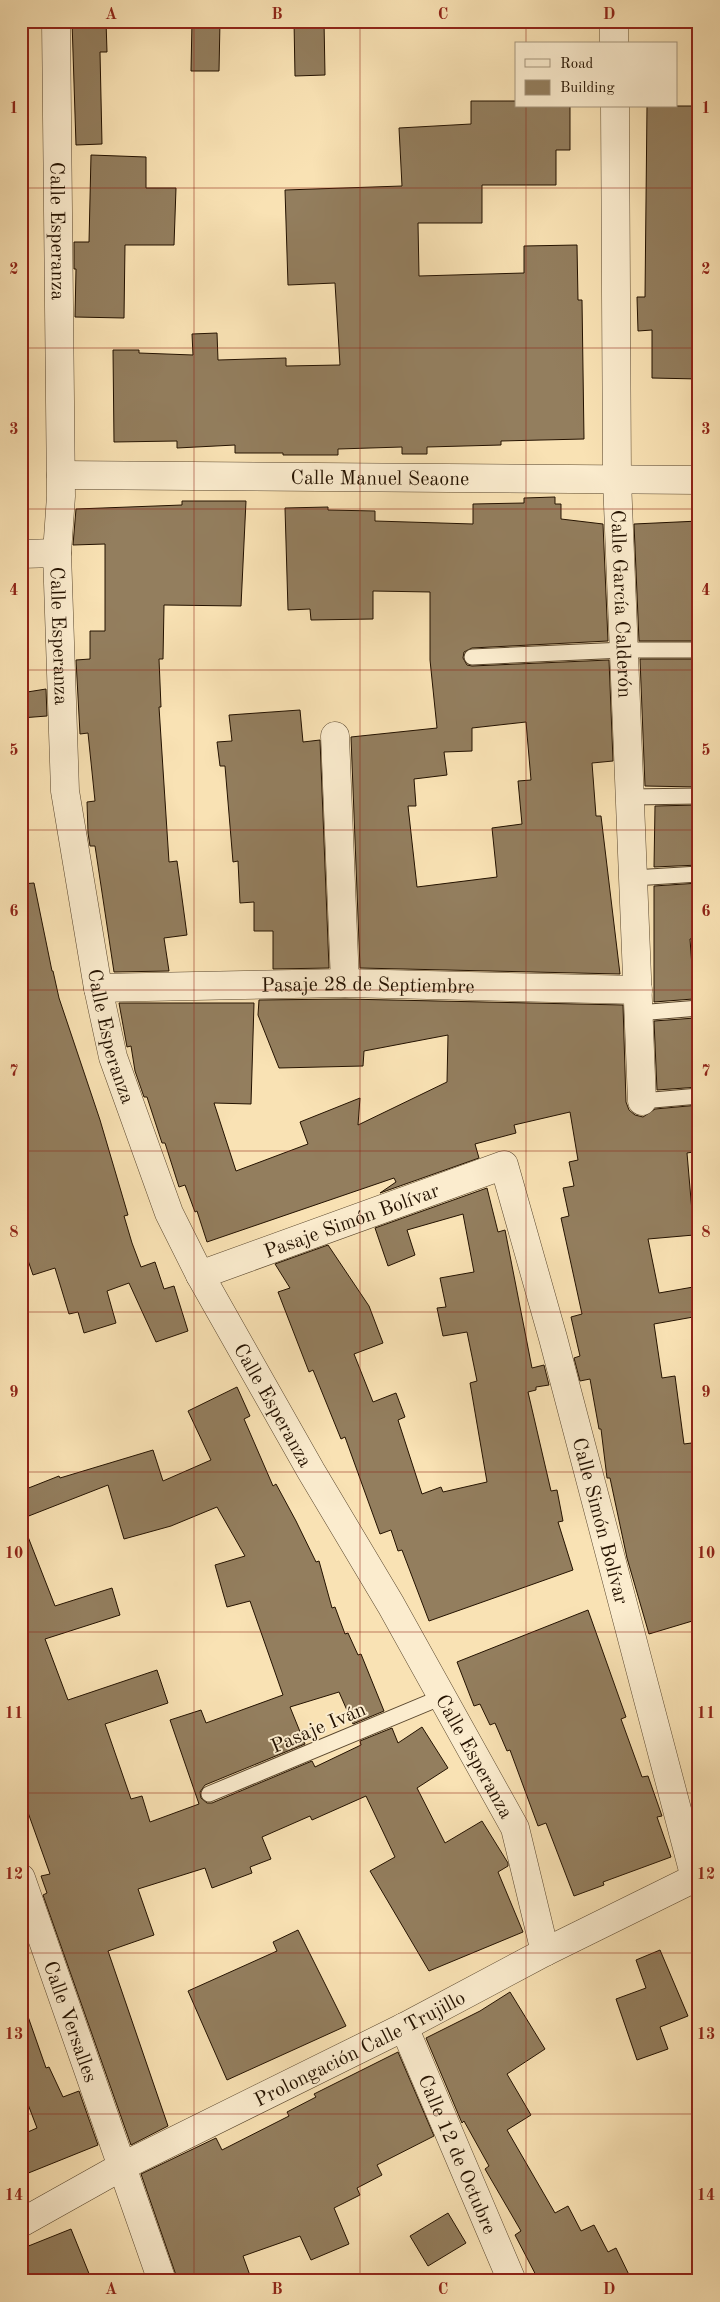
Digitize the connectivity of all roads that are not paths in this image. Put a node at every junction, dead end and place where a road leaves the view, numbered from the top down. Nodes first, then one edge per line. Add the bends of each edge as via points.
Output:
1 (56, 21) edge
2 (614, 21) edge
3 (614, 42) edge
4 (615, 108) edge
5 (61, 475) junction
6 (617, 480) junction
7 (699, 480) edge
8 (57, 553) junction
9 (21, 554) edge
10 (624, 650) junction
11 (699, 650) edge
12 (472, 657) dead end
13 (335, 736) dead end
14 (699, 796) edge
15 (630, 797) junction
16 (699, 874) edge
17 (633, 878) junction
18 (345, 983) junction
19 (98, 988) junction
20 (638, 1001) junction
21 (699, 1008) edge
22 (699, 1096) edge
23 (642, 1101) joint
24 (504, 1165) joint
25 (200, 1275) junction
26 (442, 1696) junction
27 (210, 1794) dead end
28 (697, 1877) edge
29 (21, 1878) edge
30 (545, 1952) junction
31 (404, 2027) junction
32 (121, 2167) junction
33 (21, 2223) edge
34 (162, 2281) edge
35 (512, 2281) edge

1 - 5 street, Calle Esperanza
2 - 3 street
4 - 6 street, Calle García Calderón
5 - 6 street, Calle Manuel Seaone
5 - 8 street, Calle Esperanza
6 - 7 street, Calle Manuel Seaone
6 - 10 street, Calle García Calderón
8 - 9 street
8 - 19 street, Calle Esperanza via 65,791
10 - 11 lane
10 - 12 lane
10 - 15 street, Calle García Calderón
13 - 18 street
14 - 15 lane
15 - 17 street, Calle García Calderón
16 - 17 lane
17 - 20 street, Calle García Calderón
18 - 19 street, Pasaje 28 de Septiembre
18 - 20 street, Pasaje 28 de Septiembre
19 - 25 street, Calle Esperanza via 113,1057 169,1213
20 - 21 lane
20 - 23 street, Calle García Calderón
22 - 23 lane
24 - 25 street, Pasaje Simón Bolívar
24 - 28 street, Calle Simón Bolívar via 556,1347
25 - 26 street, Calle Esperanza
26 - 27 lane, Pasaje Iván
26 - 30 street, Calle Esperanza via 515,1828
28 - 30 street, Prolongación Calle Trujillo
29 - 32 street, Calle Versalles
30 - 31 street, Prolongación Calle Trujillo
31 - 32 street, Prolongación Calle Trujillo
31 - 35 street, Calle 12 de Octubre
32 - 33 street, Prolongación Calle Trujillo
32 - 34 street, Calle Versalles

